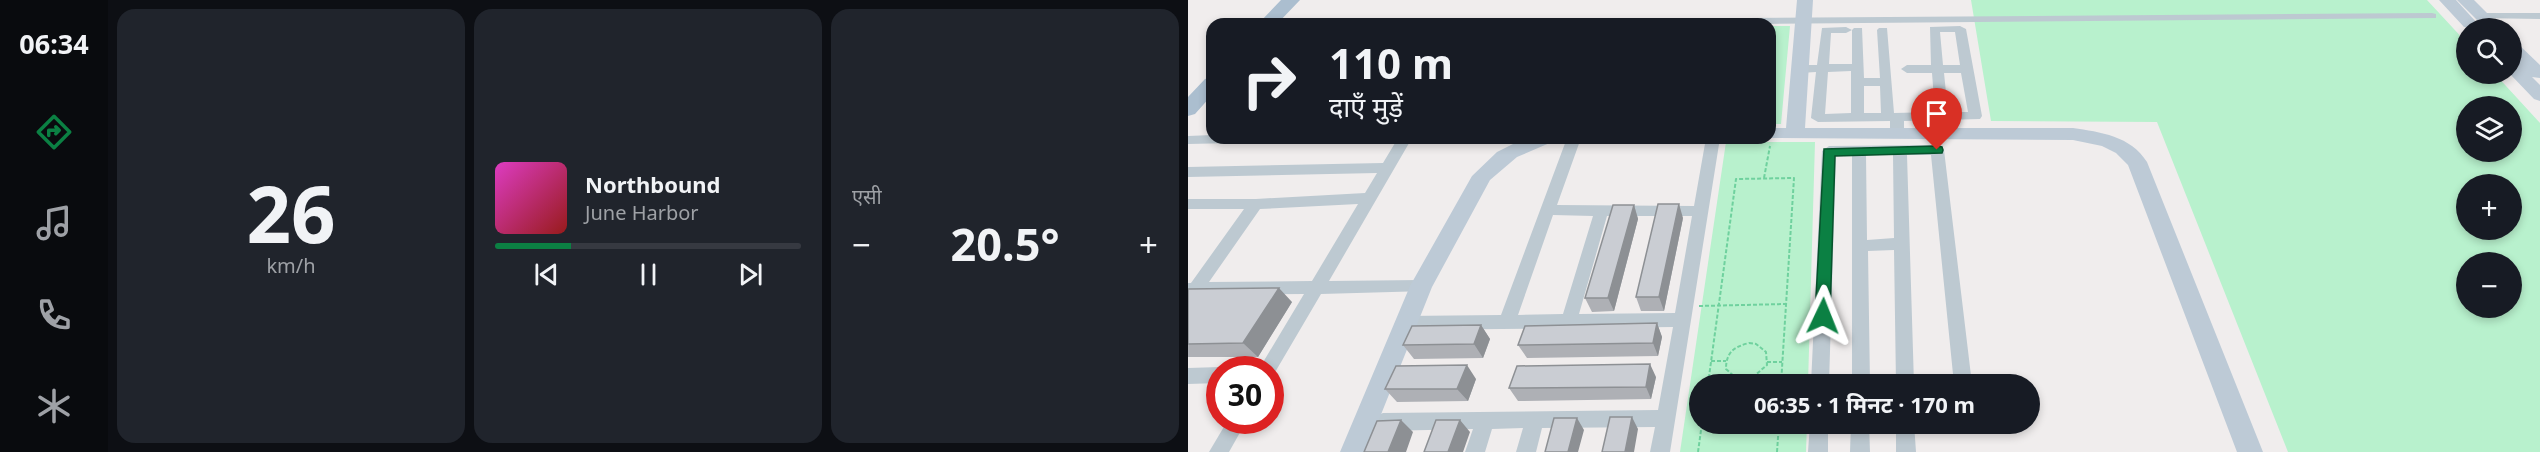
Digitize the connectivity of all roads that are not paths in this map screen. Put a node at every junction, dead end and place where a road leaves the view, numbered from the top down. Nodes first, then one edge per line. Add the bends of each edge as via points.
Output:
1 (1274, 0) edge
2 (1291, 0) edge
3 (1805, 0) edge
4 (2447, 0) edge
5 (2473, 11) edge
6 (2432, 16) dead end
7 (2540, 16) edge
8 (1257, 18) edge
9 (1272, 18) edge
10 (1804, 20) junction
11 (1776, 21) edge
12 (1934, 29) junction
13 (1857, 30) junction
14 (1883, 30) junction
15 (2522, 57) edge
16 (1857, 67) junction
17 (1800, 69) junction
18 (1822, 69) junction
19 (1906, 69) dead end
20 (1940, 69) junction
21 (1966, 69) junction
22 (1206, 70) edge
23 (2540, 75) edge
24 (2522, 77) edge
25 (1886, 81) junction
26 (1857, 82) junction
27 (1188, 89) edge
28 (1206, 90) edge
29 (2540, 95) edge
30 (1188, 109) edge
31 (1857, 117) junction
32 (1942, 117) junction
33 (1776, 134) edge
34 (1795, 134) junction
35 (1892, 134) junction
36 (1188, 140) edge
37 (1206, 140) edge
38 (1402, 144) edge
39 (1526, 144) edge
40 (1572, 144) edge
41 (1712, 144) edge
42 (1859, 151) junction
43 (1388, 168) junction
44 (1188, 172) edge
45 (1369, 198) junction
46 (1188, 204) edge
47 (1256, 204) junction
48 (1602, 209) junction
49 (1548, 210) junction
50 (1700, 211) junction
51 (1900, 244) junction
52 (1859, 246) junction
53 (1421, 286) junction
54 (1317, 287) junction
55 (1192, 289) edge
56 (1683, 313) junction
57 (1507, 321) junction
58 (1569, 321) junction
59 (1404, 323) junction
60 (1276, 356) edge
61 (1820, 374) edge
62 (1861, 374) edge
63 (1905, 374) edge
64 (1962, 374) edge
65 (1206, 375) edge
66 (1188, 376) edge
67 (1665, 418) junction
68 (1486, 420) junction
69 (1535, 420) junction
70 (1365, 422) junction
71 (1230, 434) edge
72 (1819, 434) edge
73 (1860, 434) edge
74 (1905, 434) edge
75 (1219, 452) edge
76 (1353, 452) edge
77 (1475, 452) edge
78 (1526, 452) edge
79 (1660, 452) edge
80 (1818, 452) edge
81 (1860, 452) edge
82 (1906, 452) edge
83 (2250, 452) edge

1 - 8 main road
2 - 9 main road
3 - 10 street
4 - 5 street
5 - 7 street
6 - 10 street
10 - 11 street
10 - 17 street
12 - 14 street
12 - 20 street
12 - 21 street via 1960,29
13 - 14 street
13 - 16 street
13 - 18 street via 1826,30
14 - 25 street
15 - 23 street
16 - 18 street
16 - 26 street
17 - 18 street
17 - 34 street
18 - 31 street via 1818,118
19 - 20 street
20 - 21 street
20 - 32 street
21 - 32 street via 1975,116
22 - 27 main road
24 - 29 street
25 - 26 street
25 - 35 street
26 - 31 street
28 - 30 main road
31 - 35 street
32 - 35 street
33 - 34 street
34 - 35 street
35 - 42 street
35 - 51 street
35 - 64 street via 1937,150
35 - 83 street via 2073,134 2123,146 2137,162
36 - 37 street
38 - 43 street
39 - 53 street via 1495,161 1482,176
40 - 49 street
41 - 50 street
42 - 52 street
42 - 61 street via 1828,152
43 - 44 street
43 - 45 street
45 - 47 street
45 - 54 street
46 - 47 street
47 - 55 street
48 - 49 street
48 - 50 street
48 - 58 street
49 - 57 street
50 - 56 street
51 - 52 street
51 - 63 street
52 - 62 street
53 - 54 street
53 - 59 street
54 - 55 street
54 - 60 street
56 - 58 street
56 - 67 street
57 - 58 street
57 - 59 street
59 - 70 street
65 - 66 street
67 - 69 street
67 - 79 street
68 - 69 street
68 - 70 street
68 - 77 street
69 - 78 street
70 - 76 street
71 - 75 street
72 - 80 street
73 - 81 street
74 - 82 street

